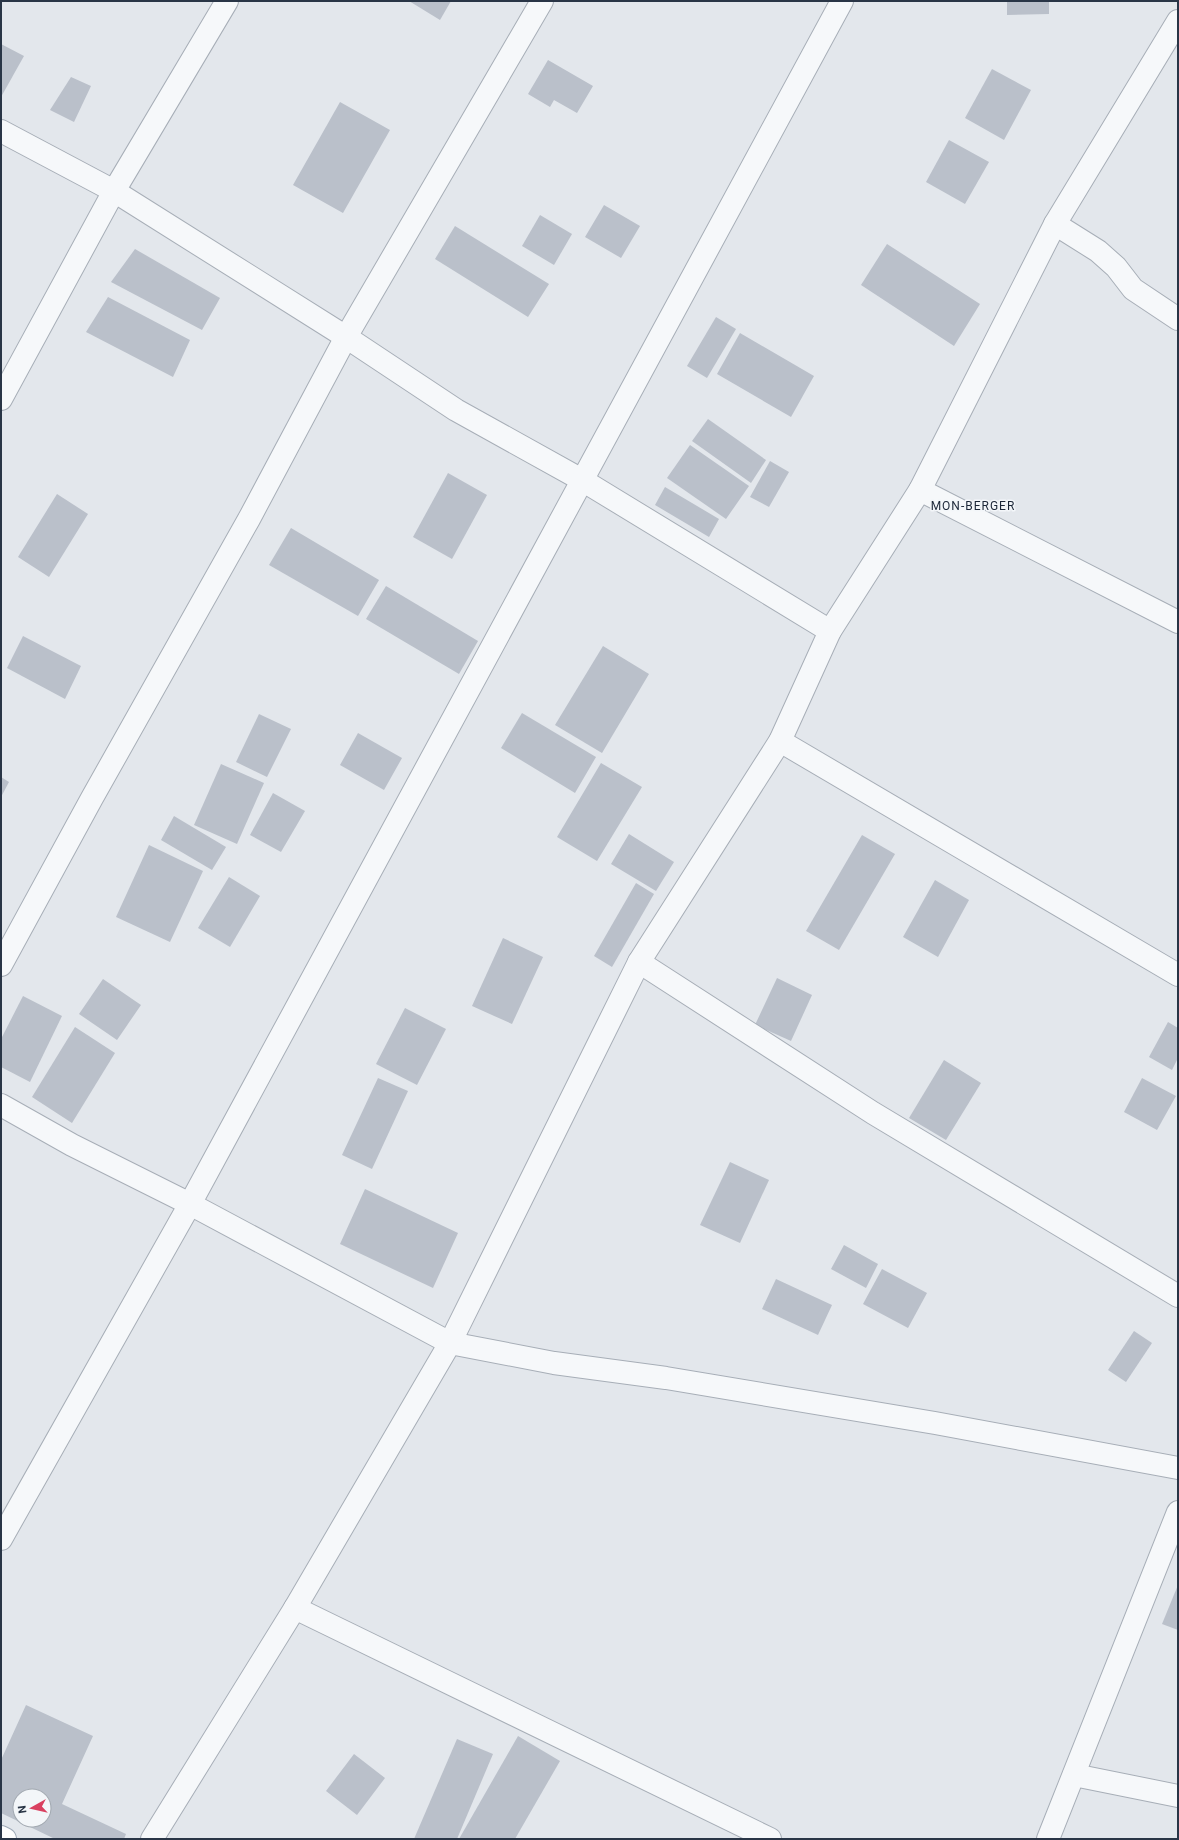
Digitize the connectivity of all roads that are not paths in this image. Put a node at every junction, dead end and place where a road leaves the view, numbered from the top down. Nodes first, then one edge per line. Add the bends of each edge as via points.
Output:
1 (227, 1) edge
2 (542, 1) edge
3 (842, 1) edge
4 (1177, 25) edge
5 (1, 131) edge
6 (114, 191) junction
7 (1055, 224) junction
8 (1178, 319) edge
9 (346, 337) junction
10 (1, 399) edge
11 (582, 480) junction
12 (920, 490) junction
13 (1178, 622) edge
14 (830, 631) junction
15 (780, 740) junction
16 (639, 962) junction
17 (1, 965) edge
18 (1178, 975) edge
19 (1, 1105) edge
20 (190, 1204) junction
21 (1178, 1296) edge
22 (450, 1343) junction
23 (1178, 1468) edge
24 (1178, 1512) edge
25 (1, 1539) edge
26 (296, 1608) junction
27 (1074, 1776) junction
28 (1178, 1796) edge
29 (1, 1837) edge
30 (5, 1839) edge
31 (152, 1839) edge
32 (770, 1839) edge
33 (1048, 1839) edge

1 - 6 street
2 - 9 street
3 - 11 street
4 - 7 street
5 - 6 street
6 - 9 street
6 - 10 street
7 - 8 street via 1098,251 1116,267 1133,289
7 - 12 street
9 - 11 street via 456,410
9 - 17 street via 249,519
11 - 14 street
11 - 20 street
12 - 13 street
12 - 14 street
14 - 15 street
15 - 16 street
15 - 18 street
16 - 21 street via 873,1113
16 - 22 street
19 - 20 street via 72,1145
20 - 22 street
20 - 25 street
22 - 23 street via 554,1363 666,1378 935,1423
22 - 26 street
24 - 27 street
26 - 31 street
26 - 32 street
27 - 28 street
27 - 33 street
29 - 30 main road

